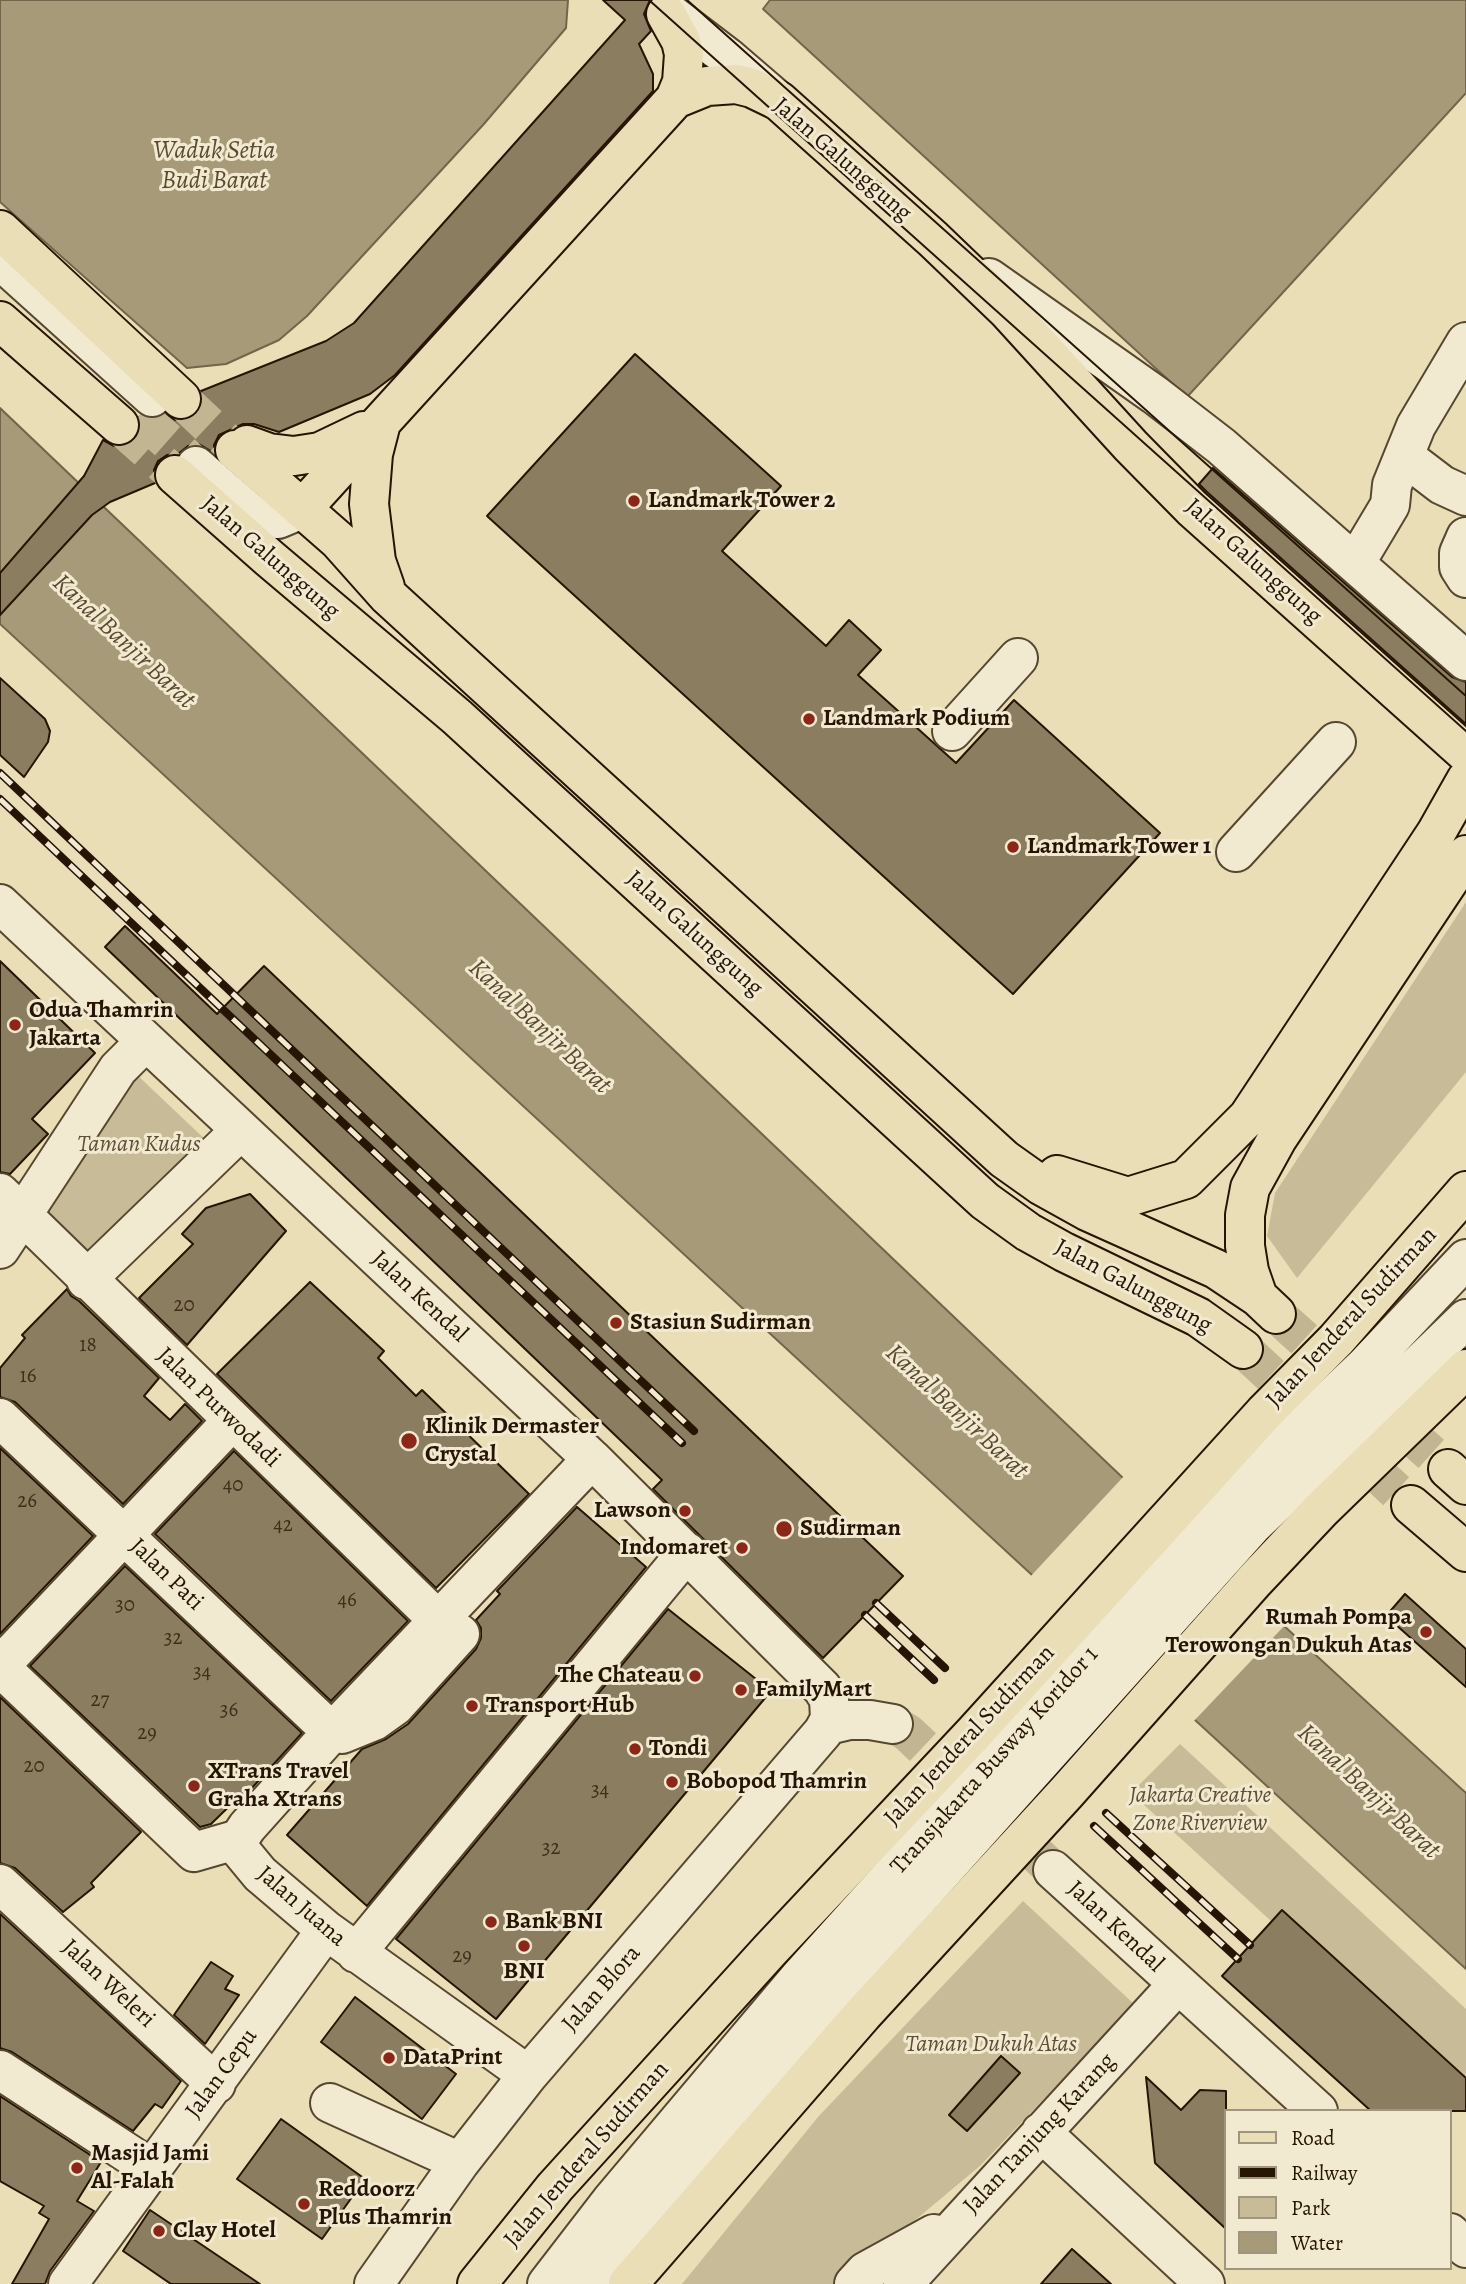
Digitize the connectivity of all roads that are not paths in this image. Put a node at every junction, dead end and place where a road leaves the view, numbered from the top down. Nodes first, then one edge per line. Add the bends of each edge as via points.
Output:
1 (678, 9) edge
2 (709, 42) junction
3 (675, 99) junction
4 (779, 101) junction
5 (0, 230) edge
6 (933, 239) junction
7 (0, 260) edge
8 (0, 293) edge
9 (0, 321) edge
10 (1466, 342) edge
11 (151, 412) junction
12 (381, 422) junction
13 (209, 462) junction
14 (1398, 470) junction
15 (1466, 496) edge
16 (279, 512) junction
17 (1466, 537) edge
18 (1346, 554) junction
19 (1466, 578) edge
20 (388, 596) junction
21 (1018, 658) dead end
22 (1466, 661) edge
23 (951, 731) dead end
24 (1336, 742) dead end
25 (1466, 753) edge
26 (1466, 780) edge
27 (1236, 852) dead end
28 (1466, 855) edge
29 (0, 904) edge
30 (1358, 951) junction
31 (1390, 973) junction
32 (146, 1041) junction
33 (241, 1130) junction
34 (1004, 1158) junction
35 (1466, 1191) edge
36 (11, 1203) edge
37 (0, 1249) edge
38 (1466, 1259) edge
39 (86, 1280) junction
40 (1466, 1319) edge
41 (1243, 1349) tunnel mouth
42 (1465, 1371) edge
43 (0, 1418) edge
44 (232, 1421) junction
45 (592, 1459) junction
46 (1411, 1505) tunnel mouth
47 (124, 1535) junction
48 (687, 1552) junction
49 (1466, 1552) edge
50 (490, 1566) junction
51 (438, 1620) junction
52 (0, 1666) edge
53 (828, 1712) junction
54 (893, 1724) tunnel mouth
55 (332, 1732) junction
56 (306, 1759) junction
57 (239, 1839) junction
58 (1053, 1870) tunnel mouth
59 (0, 1884) edge
60 (326, 1930) junction
61 (356, 1953) junction
62 (1178, 1984) junction
63 (0, 2070) edge
64 (528, 2075) junction
65 (216, 2084) junction
66 (330, 2103) dead end
67 (1316, 2109) edge
68 (1041, 2132) junction
69 (460, 2162) junction
70 (152, 2169) junction
71 (1452, 2216) edge
72 (963, 2218) junction
73 (1466, 2229) edge
74 (1452, 2235) edge
75 (1466, 2248) edge
76 (68, 2284) edge
77 (374, 2284) edge
78 (477, 2284) edge
79 (547, 2284) edge
80 (584, 2284) edge
81 (628, 2284) edge
82 (854, 2284) edge
83 (903, 2284) edge
84 (1205, 2284) edge

1 - 2 street
1 - 3 main road via 684,54 682,82
2 - 3 street via 696,75
2 - 4 street
3 - 4 main road, Jalan Galunggung via 707,86 736,84
3 - 12 main road, Jalan Galunggung
4 - 6 main road, Jalan Galunggung
5 - 11 main road
6 - 18 street, Jalan Galunggung via 1188,419
6 - 25 main road, Jalan Galunggung via 1007,310 1192,508
7 - 11 street
8 - 11 street
9 - 11 main road
10 - 14 street via 1416,426
12 - 13 main road via 320,452
12 - 16 main road, Jalan Galunggung
12 - 20 main road via 369,504 376,561
13 - 16 main road, Jalan Galunggung
13 - 16 street
13 - 41 main road, Jalan Galunggung via 279,567 457,717 985,1201 1064,1252 1198,1317
14 - 15 street
14 - 18 street via 1390,505
16 - 20 main road, Jalan Galunggung via 339,541
17 - 19 street via 1459,553 1459,567
18 - 22 street, Jalan Galunggung
20 - 34 main road, Jalan Galunggung
21 - 23 street
24 - 27 street
26 - 30 main road, Jalan Galunggung
28 - 31 main road, Jalan Galunggung
29 - 32 street, Jalan Kendal
30 - 31 street
30 - 34 main road, Jalan Galunggung via 1248,1117 1186,1178 1128,1197
31 - 34 main road, Jalan Galunggung via 1277,1139 1250,1188 1245,1246 1249,1271 1267,1305 1216,1269 1075,1205
32 - 33 street, Jalan Kendal
32 - 36 street via 118,1069
33 - 39 street
33 - 45 street, Jalan Kendal
35 - 78 main road, Jalan Jenderal Sudirman via 1336,1340 1232,1447 564,2177
36 - 37 street
36 - 39 street, Jalan Purwodadi
38 - 79 street, Transjakarta Busway Koridor 1 via 1233,1496 799,1978
39 - 44 street, Jalan Purwodadi
40 - 80 street, Transjakarta Busway Koridor 1 via 1253,1525 824,2004
42 - 81 main road via 1255,1580 863,2014
43 - 47 street, Jalan Pati
44 - 47 street
44 - 51 street, Jalan Purwodadi
45 - 48 street, Jalan Kendal
45 - 50 street
46 - 49 main road
47 - 52 street
47 - 55 street, Jalan Pati
48 - 53 street, Jalan Kendal via 822,1688
48 - 61 street
50 - 51 street
50 - 56 street via 464,1630 395,1706
51 - 55 street
52 - 57 street, Jalan Juana via 194,1852
53 - 54 street via 849,1720
53 - 64 street, Jalan Blora
55 - 56 street
56 - 57 street
57 - 60 street, Jalan Juana via 241,1851 260,1874
58 - 62 street, Jalan Kendal
59 - 65 street, Jalan Weleri
60 - 61 street, Jalan Juana
60 - 65 street, Jalan Cepu
61 - 64 street, Jalan Juana
62 - 67 street, Jalan Kendal
62 - 68 street, Jalan Tanjung Karang
63 - 70 street
64 - 69 street, Jalan Blora
65 - 70 street, Jalan Cepu
66 - 69 street
68 - 72 street, Jalan Tanjung Karang
68 - 84 street
69 - 77 street, Jalan Blora
70 - 76 street, Jalan Cepu
71 - 73 street
72 - 82 street via 865,2272
72 - 83 street, Jalan Tanjung Karang
74 - 75 street

